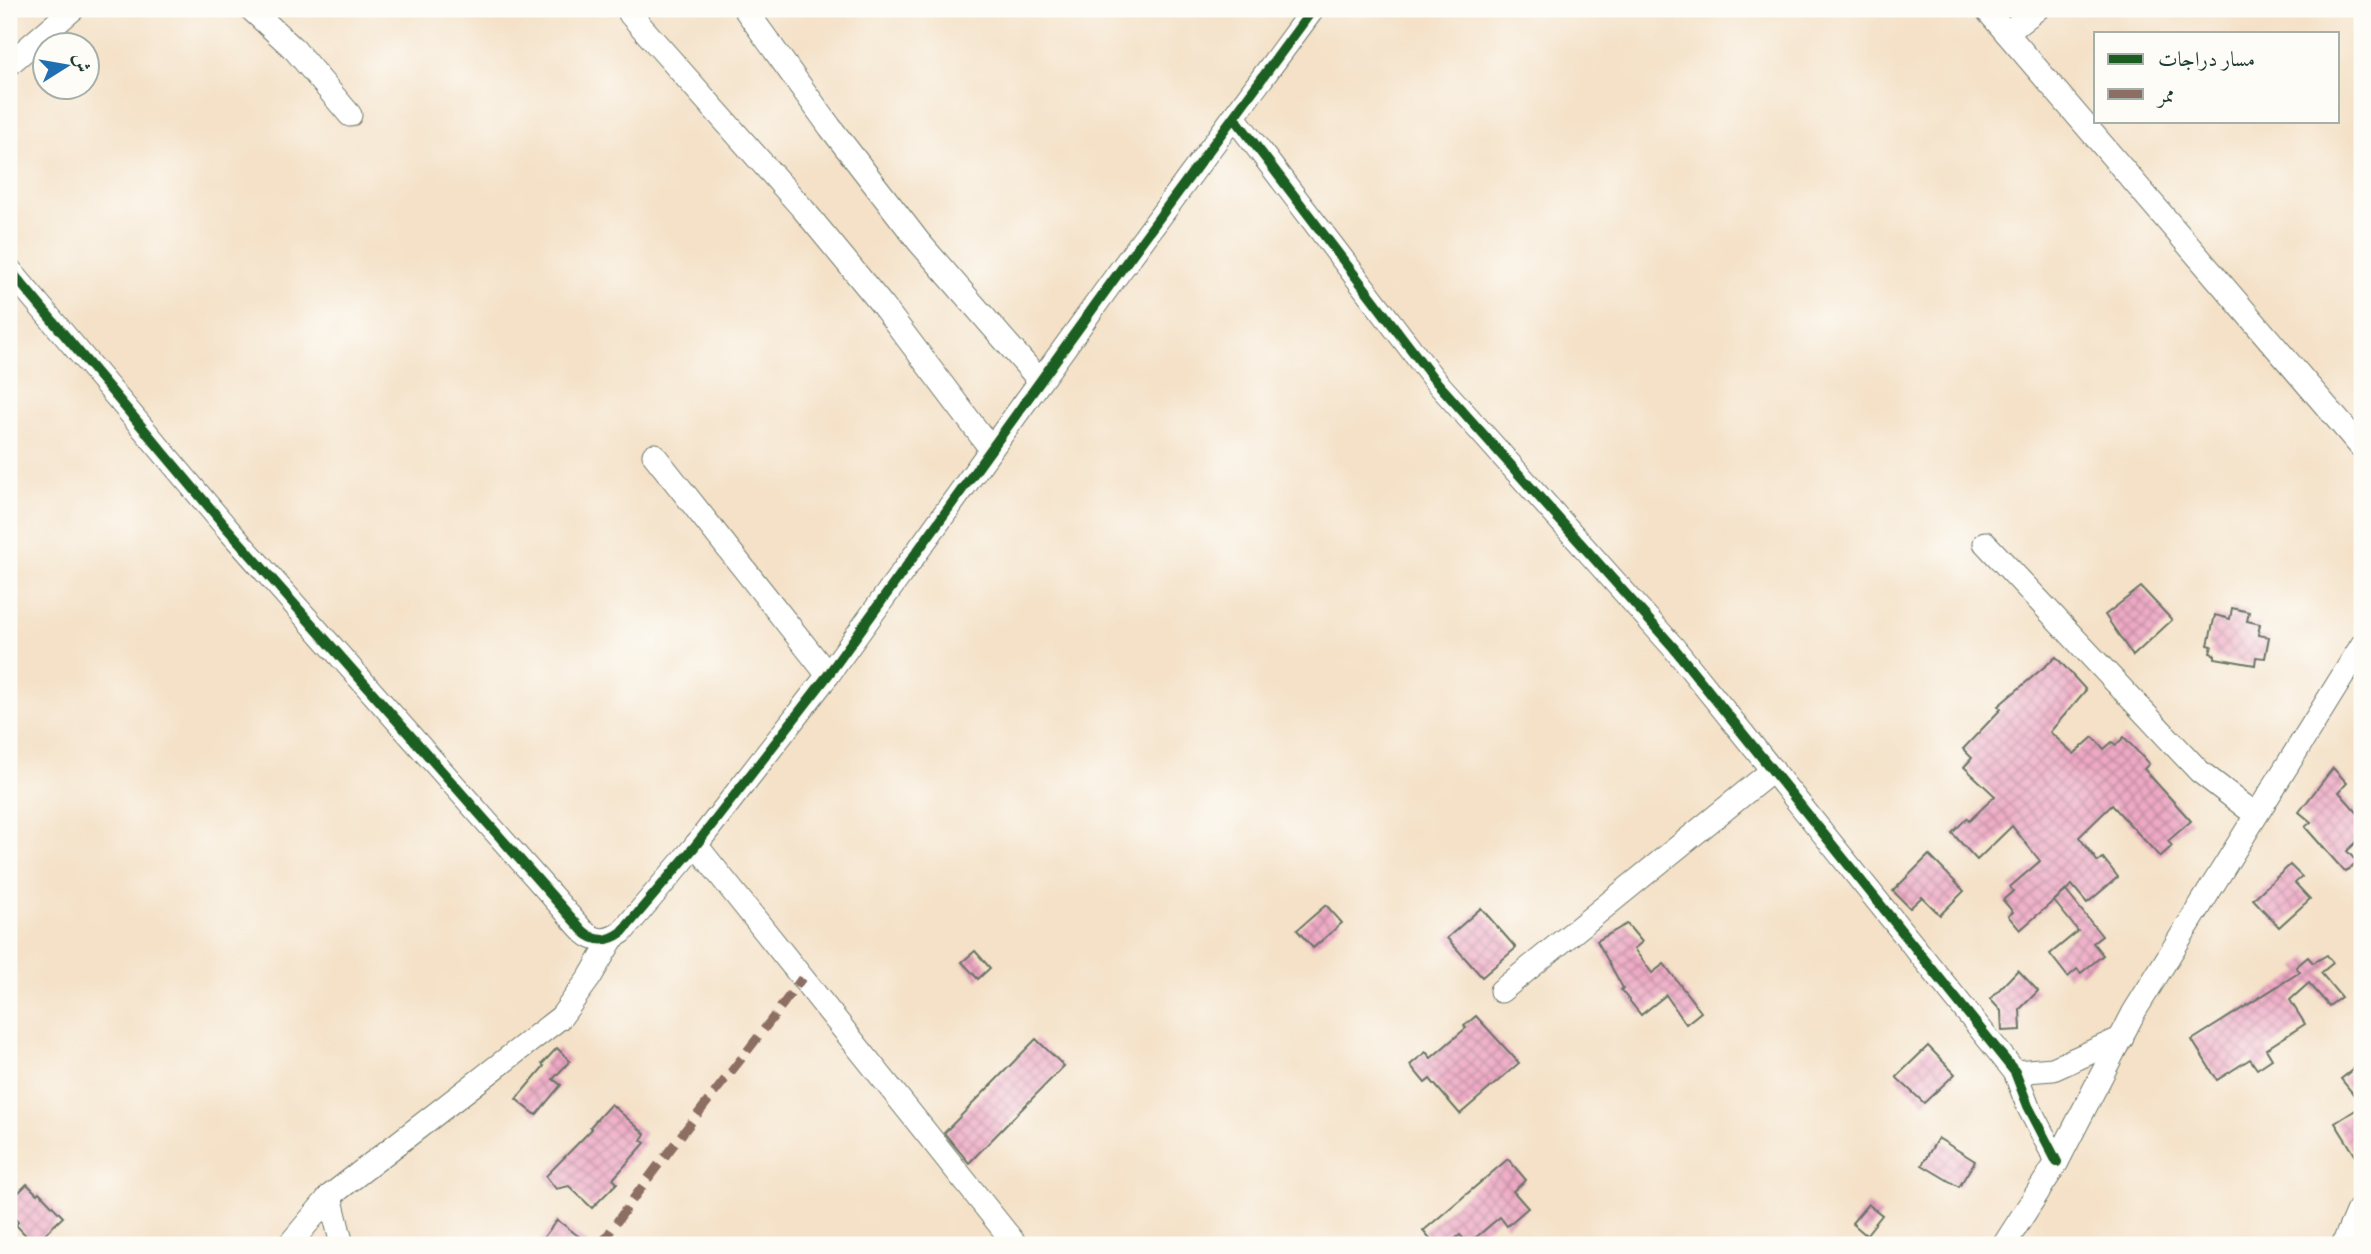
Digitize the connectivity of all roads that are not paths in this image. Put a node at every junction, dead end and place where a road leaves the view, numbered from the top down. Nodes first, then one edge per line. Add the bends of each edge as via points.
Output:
1 (73, 9) edge
2 (251, 9) edge
3 (745, 9) edge
4 (1286, 9) edge
5 (1313, 9) edge
6 (1986, 9) edge
7 (2037, 9) edge
8 (630, 13) dead end
9 (1299, 28) junction
10 (2007, 33) junction
11 (9, 64) edge
12 (350, 115) dead end
13 (1234, 117) junction
14 (9, 269) edge
15 (1040, 381) junction
16 (991, 449) junction
17 (2362, 450) edge
18 (654, 455) dead end
19 (1985, 543) dead end
20 (2362, 645) edge
21 (828, 675) junction
22 (1773, 771) junction
23 (2256, 815) junction
24 (696, 845) junction
25 (612, 939) junction
26 (1501, 990) dead end
27 (2122, 1038) junction
28 (2015, 1072) junction
29 (2057, 1162) junction
30 (330, 1196) junction
31 (2362, 1205) edge
32 (289, 1245) edge
33 (342, 1245) edge
34 (1016, 1245) edge
35 (2004, 1245) edge
36 (2343, 1245) edge

1 - 11 street
2 - 12 street via 295,50
3 - 15 street via 919,242
4 - 9 street
5 - 9 street
6 - 10 street
7 - 10 street
8 - 16 street via 843,257
9 - 13 street
10 - 17 street
13 - 15 street
13 - 22 street via 1433,378 1674,648
14 - 25 street via 226,527 583,931 591,938
15 - 16 street
16 - 21 street
18 - 21 street
19 - 23 street via 2199,771
20 - 23 street
21 - 24 street
22 - 26 street
22 - 28 street
23 - 27 street
24 - 25 street
24 - 34 street
25 - 30 street via 561,1017
27 - 28 street via 2053,1069
27 - 29 street
28 - 29 street
29 - 35 street
30 - 32 street
30 - 33 street
31 - 36 street

